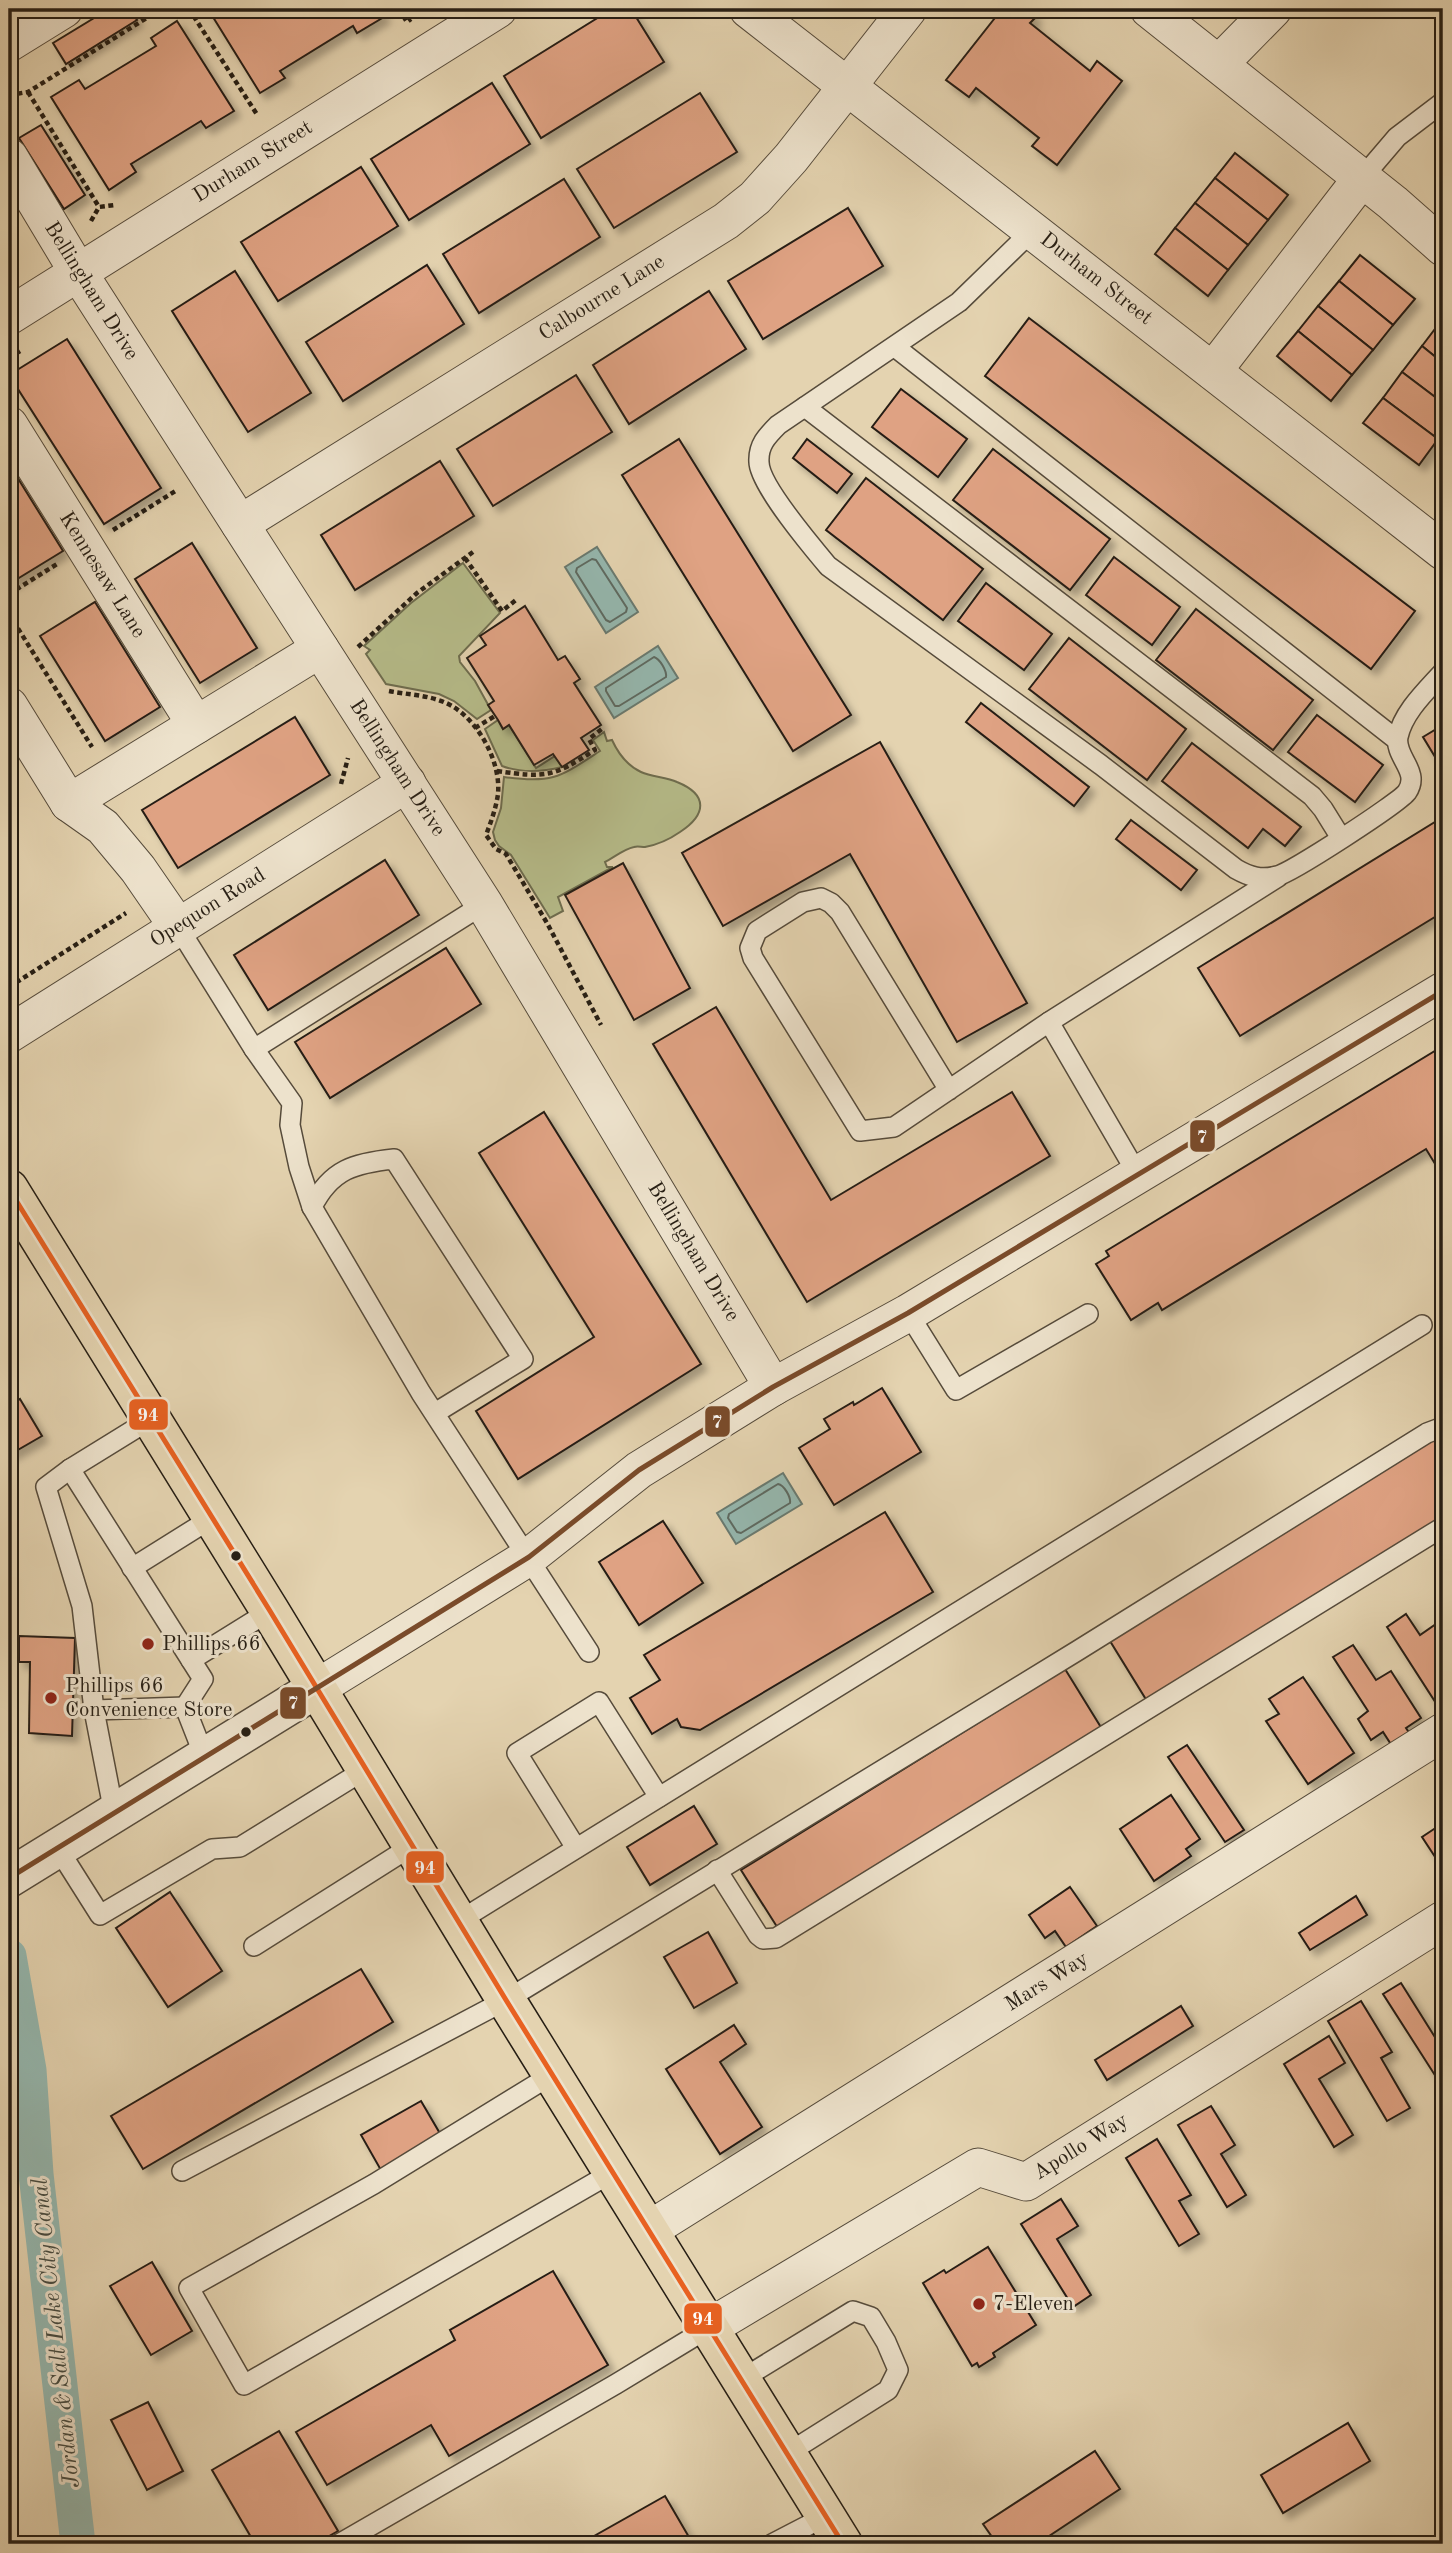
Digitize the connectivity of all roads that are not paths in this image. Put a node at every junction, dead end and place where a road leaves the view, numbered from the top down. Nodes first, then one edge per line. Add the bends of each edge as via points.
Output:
1 (64, 9) edge
2 (498, 9) edge
3 (748, 9) edge
4 (908, 9) edge
5 (1149, 9) edge
6 (1273, 9) edge
7 (9, 43) edge
8 (1219, 64) junction
9 (847, 87) junction
10 (1443, 102) edge
11 (9, 157) edge
12 (1362, 178) junction
13 (1032, 230) junction
14 (1443, 247) edge
15 (78, 272) junction
16 (9, 316) edge
17 (895, 347) junction
18 (1213, 371) junction
19 (805, 407) junction
20 (9, 425) edge
21 (240, 524) junction
22 (1443, 551) edge
23 (320, 649) junction
24 (1443, 672) edge
25 (9, 706) edge
26 (196, 725) junction
27 (1397, 740) junction
28 (407, 783) junction
29 (69, 803) junction
30 (1341, 838) junction
31 (1280, 875) junction
32 (484, 904) junction
33 (178, 927) junction
34 (1443, 991) edge
35 (1049, 1022) junction
36 (9, 1034) edge
37 (254, 1049) junction
38 (949, 1090) junction
39 (1138, 1174) junction
40 (9, 1189) edge
41 (312, 1207) junction
42 (908, 1312) junction
43 (1088, 1314) dead end
44 (1422, 1325) dead end
45 (773, 1387) junction
46 (435, 1412) junction
47 (151, 1419) junction
48 (1443, 1427) edge
49 (70, 1469) junction
50 (212, 1518) junction
51 (1443, 1527) edge
52 (529, 1557) junction
53 (132, 1568) junction
54 (270, 1611) junction
55 (589, 1652) dead end
56 (191, 1660) junction
57 (317, 1688) junction
58 (185, 1707) junction
59 (94, 1710) junction
60 (1443, 1732) edge
61 (205, 1758) junction
62 (366, 1769) junction
63 (659, 1797) junction
64 (114, 1812) junction
65 (412, 1846) junction
66 (57, 1847) junction
67 (576, 1848) junction
68 (717, 1870) junction
69 (9, 1878) edge
70 (1443, 1920) edge
71 (458, 1922) junction
72 (254, 1946) dead end
73 (506, 2000) junction
74 (553, 2074) junction
75 (182, 2171) dead end
76 (613, 2172) junction
77 (649, 2230) junction
78 (710, 2327) junction
79 (742, 2379) junction
80 (788, 2453) junction
81 (835, 2530) edge
82 (338, 2544) edge
83 (772, 2544) edge

1 - 7 street
2 - 15 street, Durham Street
3 - 9 street, Durham Street
4 - 9 street, Calbourne Lane
5 - 8 street
6 - 8 street
8 - 12 street
9 - 13 street, Durham Street
9 - 21 street, Calbourne Lane via 755,198 726,221
10 - 12 lane via 1396,137
11 - 15 street, Bellingham Drive
12 - 14 street
12 - 18 street
13 - 17 lane via 959,302
13 - 18 street, Durham Street
15 - 16 street, Durham Street
15 - 21 street, Bellingham Drive
17 - 19 lane
17 - 27 lane
18 - 22 street, Durham Street
19 - 30 lane via 1312,796
19 - 31 lane via 765,438 758,464 797,528 828,566 1236,869 1251,877
20 - 26 street, Kennesaw Lane
21 - 23 street, Bellingham Drive
23 - 26 street
23 - 28 street, Bellingham Drive
24 - 27 lane via 1407,715
25 - 29 street
26 - 29 street
27 - 30 lane via 1412,780 1406,793
28 - 32 street, Bellingham Drive
28 - 33 street, Opequon Road
29 - 33 street via 103,827
30 - 31 lane
31 - 35 lane
32 - 37 lane
32 - 45 street, Bellingham Drive
33 - 36 street, Opequon Road
33 - 37 lane
34 - 39 street
35 - 38 lane
35 - 39 lane
37 - 41 lane via 292,1103 290,1125
38 - 38 lane via 894,1127 860,1131 753,958 750,948 757,931 803,902 821,898 831,903 841,912
39 - 42 street
40 - 47 main road
41 - 46 lane
41 - 46 lane via 327,1182 353,1165 394,1159 523,1359
42 - 43 lane via 956,1390
42 - 45 street
44 - 63 lane
45 - 52 street via 639,1470
46 - 52 lane
47 - 49 lane
47 - 50 main road
48 - 68 lane
49 - 53 lane
49 - 59 lane via 46,1488 82,1606
50 - 53 lane
50 - 54 main road
51 - 68 lane via 776,1938 758,1935
52 - 55 lane
52 - 57 street
53 - 56 lane
54 - 56 lane
54 - 57 main road
56 - 58 lane via 203,1679
57 - 61 street
57 - 62 main road
58 - 59 lane
58 - 61 lane
59 - 64 lane
60 - 77 street, Mars Way
61 - 64 street
62 - 65 main road
62 - 66 lane via 240,1847 212,1849 100,1915
63 - 67 lane
63 - 67 lane via 600,1702 588,1709 517,1754
64 - 66 street
65 - 71 main road
65 - 72 lane
66 - 69 street
67 - 71 lane
68 - 73 lane
70 - 78 street, Apollo Way via 1026,2182 978,2167
71 - 73 main road
73 - 74 main road
73 - 75 lane
74 - 76 main road
74 - 76 lane via 374,2184 189,2288 243,2385
76 - 77 main road
77 - 78 main road
78 - 79 main road
78 - 82 lane
79 - 80 main road
79 - 80 lane via 853,2311 870,2317 886,2342 898,2370 888,2389
80 - 81 main road
81 - 83 lane

